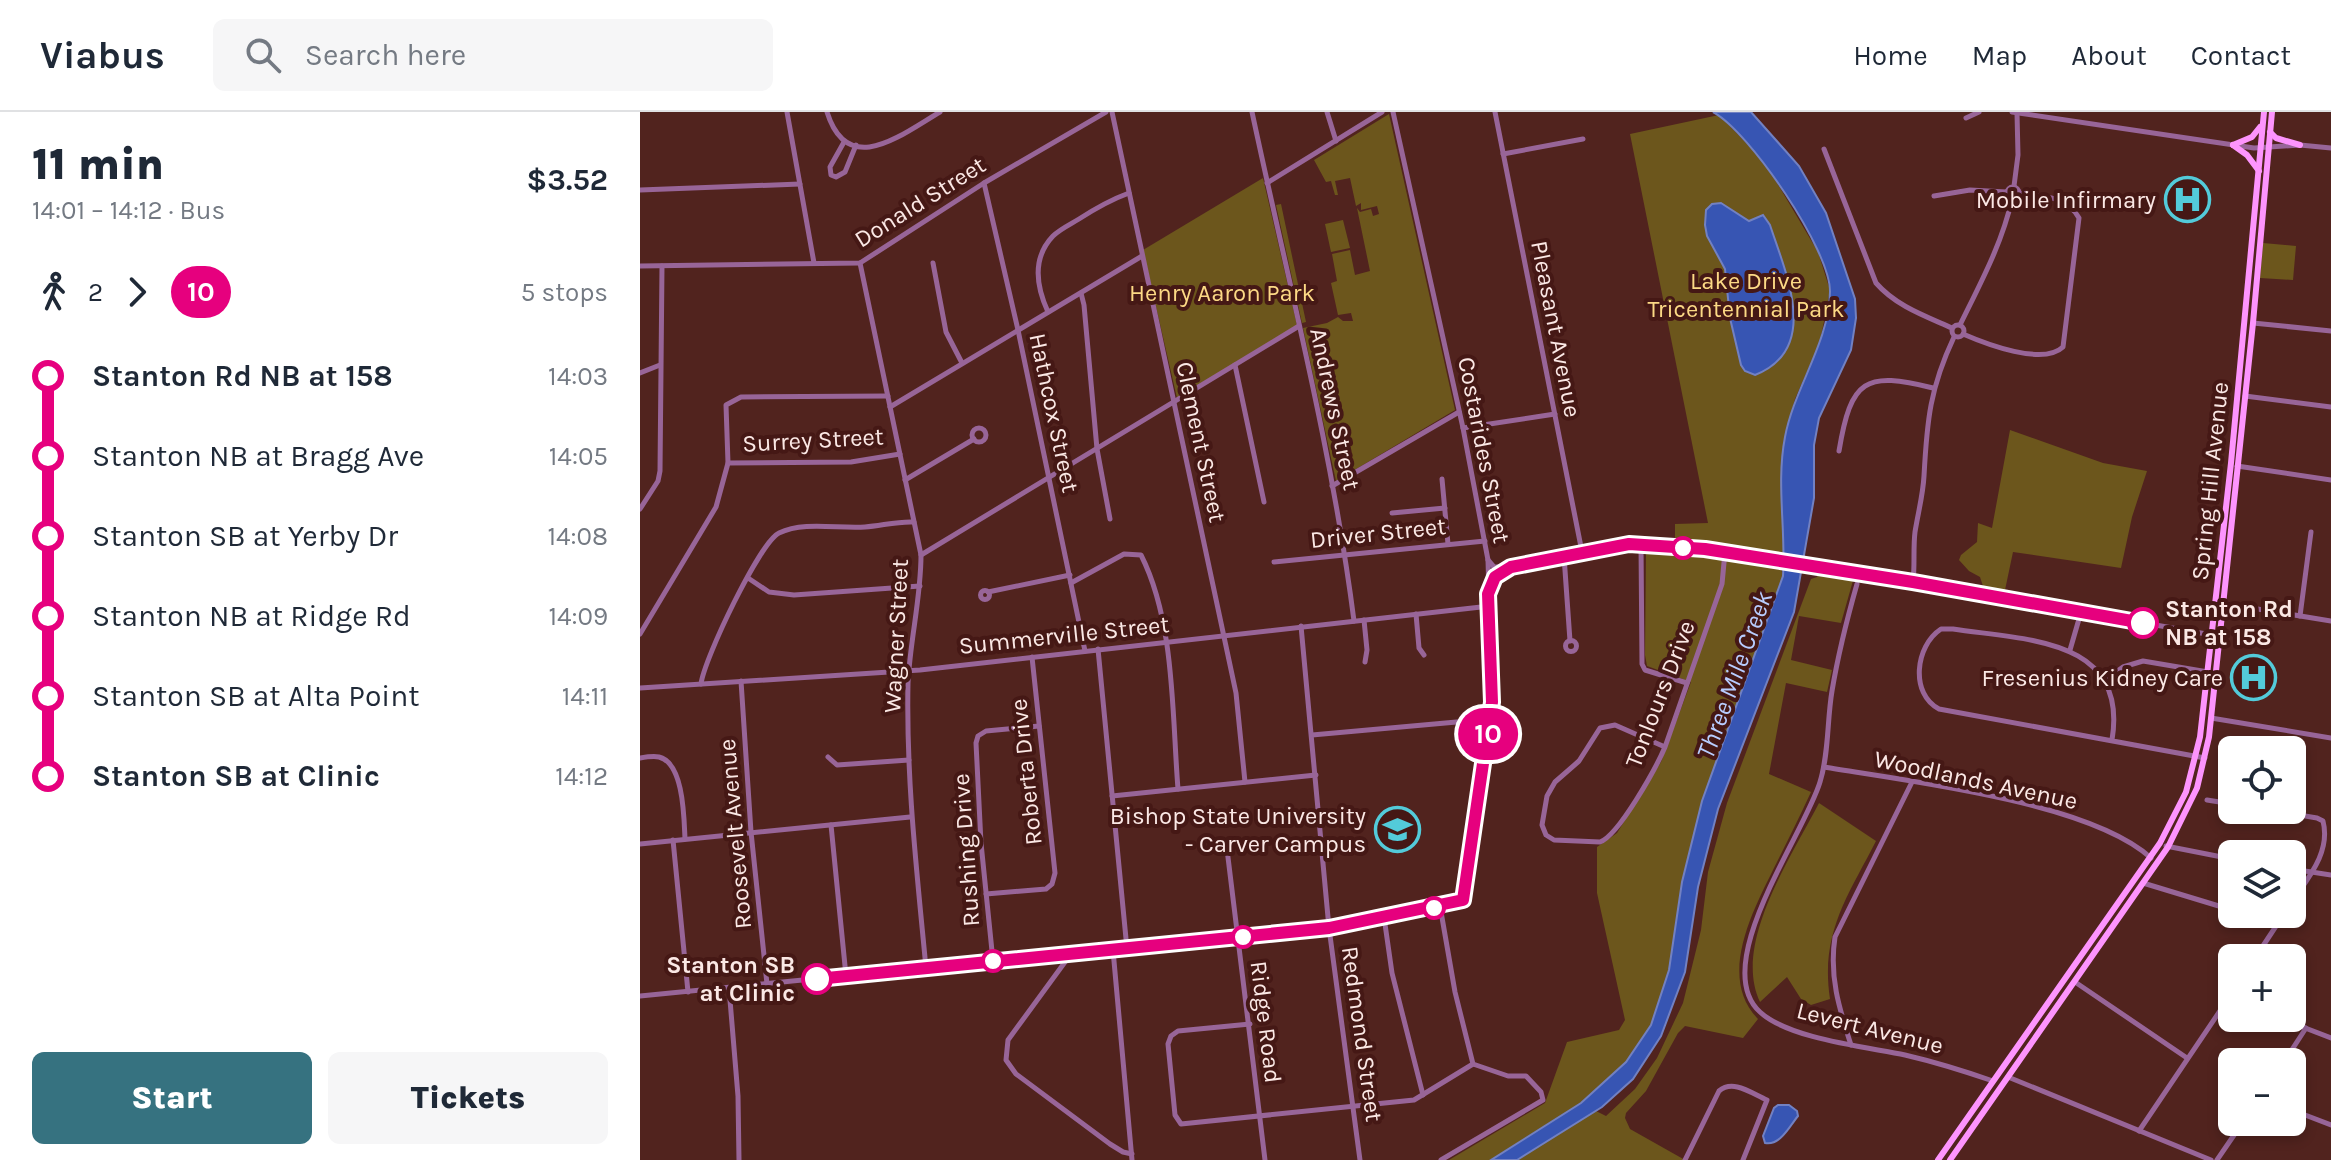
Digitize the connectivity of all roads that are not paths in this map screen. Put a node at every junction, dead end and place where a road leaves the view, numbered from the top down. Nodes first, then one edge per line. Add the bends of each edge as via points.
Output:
1 (787, 112) edge
2 (827, 112) edge
3 (940, 112) edge
4 (1106, 112) edge
5 (1112, 112) edge
6 (1252, 112) edge
7 (1327, 112) edge
8 (1382, 112) edge
9 (1393, 112) edge
10 (1495, 112) edge
11 (1979, 112) edge
12 (2015, 112) edge
13 (2264, 112) edge
14 (2272, 112) edge
15 (1966, 118) dead end
16 (2262, 124) junction
17 (2270, 132) junction
18 (1583, 139) dead end
19 (1336, 141) junction
20 (844, 142) junction
21 (856, 145) junction
22 (2233, 145) junction
23 (2300, 145) junction
24 (2265, 148) junction
25 (2331, 148) edge
26 (1824, 149) dead end
27 (1503, 154) junction
28 (2259, 171) junction
29 (984, 183) junction
30 (1267, 183) junction
31 (800, 184) junction
32 (2014, 186) junction
33 (640, 190) edge
34 (2006, 192) junction
35 (1129, 193) junction
36 (2019, 193) junction
37 (1934, 196) dead end
38 (2012, 199) junction
39 (1142, 256) junction
40 (814, 263) junction
41 (860, 263) junction
42 (933, 263) dead end
43 (640, 266) edge
44 (662, 266) junction
45 (1081, 293) junction
46 (1048, 312) junction
47 (2253, 323) junction
48 (1960, 325) junction
49 (1299, 326) junction
50 (1952, 328) junction
51 (1018, 330) junction
52 (2331, 331) edge
53 (1963, 334) junction
54 (1954, 337) junction
55 (962, 363) junction
56 (660, 365) junction
57 (1235, 365) junction
58 (640, 373) edge
59 (1933, 388) junction
60 (888, 396) junction
61 (2245, 396) junction
62 (1175, 402) junction
63 (890, 407) junction
64 (2331, 407) edge
65 (1459, 412) junction
66 (1555, 414) junction
67 (1463, 428) junction
68 (974, 439) dead end
69 (1097, 449) junction
70 (1839, 451) dead end
71 (900, 454) junction
72 (728, 463) junction
73 (2234, 466) junction
74 (1049, 478) junction
75 (1442, 479) dead end
76 (905, 480) junction
77 (2331, 480) edge
78 (1332, 486) junction
79 (1264, 502) dead end
80 (1445, 508) junction
81 (640, 509) edge
82 (1392, 513) dead end
83 (1110, 519) dead end
84 (914, 522) junction
85 (2311, 532) dead end
86 (1485, 541) junction
87 (1448, 544) junction
88 (1641, 545) junction
89 (1582, 552) junction
90 (1725, 552) junction
91 (921, 555) junction
92 (1346, 555) junction
93 (1564, 556) junction
94 (1488, 560) junction
95 (1274, 562) dead end
96 (1511, 567) junction
97 (1070, 575) junction
98 (748, 578) junction
99 (1913, 582) junction
100 (1071, 583) junction
101 (1857, 584) dead end
102 (920, 586) junction
103 (988, 592) dead end
104 (1488, 594) junction
105 (2220, 603) junction
106 (1490, 606) junction
107 (1416, 614) junction
108 (2300, 616) junction
109 (2079, 619) dead end
110 (1364, 620) junction
111 (1354, 621) junction
112 (2331, 621) edge
113 (1301, 626) junction
114 (640, 634) edge
115 (2212, 635) junction
116 (1224, 636) junction
117 (2220, 639) junction
118 (1570, 641) dead end
119 (1166, 642) junction
120 (1098, 649) junction
121 (2070, 650) junction
122 (1085, 651) junction
123 (1424, 655) dead end
124 (1032, 657) junction
125 (1365, 662) dead end
126 (910, 671) junction
127 (2208, 672) junction
128 (2105, 680) junction
129 (741, 681) junction
130 (1687, 683) junction
131 (701, 684) junction
132 (640, 688) edge
133 (2211, 718) junction
134 (1490, 719) junction
135 (1039, 726) junction
136 (1312, 735) junction
137 (2331, 738) edge
138 (2112, 740) junction
139 (1665, 747) junction
140 (2196, 756) junction
141 (828, 757) dead end
142 (640, 758) edge
143 (2205, 758) junction
144 (909, 760) junction
145 (1824, 767) junction
146 (1316, 775) junction
147 (1245, 782) junction
148 (1912, 782) junction
149 (1178, 789) junction
150 (1112, 796) junction
151 (2207, 800) dead end
152 (2218, 802) edge
153 (910, 817) junction
154 (2306, 817) edge
155 (831, 825) junction
156 (751, 832) junction
157 (685, 839) junction
158 (673, 840) junction
159 (1226, 841) dead end
160 (2160, 843) junction
161 (640, 844) edge
162 (2168, 847) junction
163 (2218, 856) edge
164 (2150, 858) junction
165 (2157, 863) junction
166 (2306, 871) edge
167 (2313, 872) junction
168 (2331, 875) edge
169 (2306, 882) edge
170 (2143, 883) junction
171 (986, 894) junction
172 (1440, 906) junction
173 (2218, 906) edge
174 (1384, 917) junction
175 (1329, 928) junction
176 (2099, 931) junction
177 (2107, 935) junction
178 (1237, 938) junction
179 (1127, 949) junction
180 (1113, 950) junction
181 (1068, 954) junction
182 (993, 961) junction
183 (926, 968) junction
184 (846, 976) junction
185 (2075, 982) junction
186 (767, 984) junction
187 (729, 988) junction
188 (688, 992) junction
189 (640, 996) edge
190 (2218, 1015) edge
191 (1250, 1024) junction
192 (2306, 1028) edge
193 (2331, 1038) edge
194 (1851, 1045) junction
195 (2187, 1058) junction
196 (1473, 1064) junction
197 (2008, 1077) junction
198 (1993, 1081) junction
199 (1423, 1095) junction
200 (1354, 1108) junction
201 (2306, 1115) edge
202 (1260, 1117) junction
203 (2331, 1125) edge
204 (2139, 1131) junction
205 (2232, 1136) edge
206 (1132, 1157) edge
207 (739, 1160) edge
208 (1265, 1160) edge
209 (1360, 1160) edge
210 (1441, 1160) edge
211 (1685, 1160) edge
212 (1743, 1160) edge
213 (1938, 1160) edge
214 (1950, 1160) edge
215 (2214, 1160) edge

1 - 31 street
2 - 20 street
3 - 21 street via 884,145
4 - 29 street, Donald Street
5 - 35 street, Clement Street
6 - 30 street, Andrews Street
7 - 19 street
8 - 19 street
9 - 65 street, Costarides Street
10 - 27 street, Pleasant Avenue
11 - 15 street
12 - 22 street
12 - 32 street
13 - 16 main road, Spring Hill Avenue
14 - 17 main road, Spring Hill Avenue
16 - 22 main road via 2252,137
16 - 24 main road, Spring Hill Avenue
17 - 23 main road
17 - 24 main road, Spring Hill Avenue
18 - 27 street
19 - 30 street
20 - 21 street
20 - 21 street via 830,167 836,177 845,172
22 - 24 street
22 - 28 main road
23 - 24 street
23 - 25 street
24 - 28 main road, Spring Hill Avenue
24 - 47 main road, Spring Hill Avenue
26 - 50 street via 1876,283 1889,297
27 - 66 street, Pleasant Avenue
28 - 73 main road, Spring Hill Avenue
29 - 41 street, Donald Street
29 - 51 street, Hathcox Street
30 - 49 street, Andrews Street
31 - 33 street
31 - 40 street
32 - 34 street
32 - 36 street
34 - 37 street
34 - 38 street
35 - 39 street, Clement Street
35 - 46 street via 1107,201 1053,237 1038,272 1038,290
36 - 38 street
36 - 53 street via 2065,201 2079,218 2066,336 2059,351 2044,355
38 - 48 street via 1999,245
39 - 45 street
39 - 62 street, Clement Street
40 - 41 street, Donald Street
40 - 44 street, Donald Street
41 - 60 street, Wagner Street
42 - 55 street via 946,332
43 - 44 street, Donald Street
44 - 56 street
45 - 46 street
45 - 69 street
46 - 51 street
47 - 52 street
47 - 61 main road, Spring Hill Avenue
48 - 50 street
48 - 53 street
49 - 57 street
49 - 78 street, Andrews Street
50 - 54 street
51 - 55 street
51 - 74 street, Hathcox Street
53 - 54 street
54 - 59 street
55 - 63 street
56 - 58 street
56 - 81 street via 660,471
57 - 62 street
57 - 79 street
59 - 70 street via 1885,379 1860,389
59 - 99 street
60 - 63 street, Wagner Street
60 - 72 street via 730,401
61 - 64 street
61 - 73 main road, Spring Hill Avenue
62 - 69 street
62 - 116 street, Clement Street
63 - 71 street, Wagner Street
65 - 67 street, Costarides Street
65 - 78 street
66 - 67 street
66 - 89 street, Pleasant Avenue
67 - 86 street, Costarides Street
68 - 76 street
69 - 74 street
69 - 83 street
71 - 72 street, Surrey Street via 851,462
71 - 76 street, Wagner Street
72 - 114 street via 716,507
73 - 77 street
73 - 105 main road, Spring Hill Avenue
74 - 91 street
74 - 97 street, Hathcox Street
75 - 80 street
76 - 84 street, Wagner Street
78 - 92 street, Andrews Street
80 - 82 street
80 - 87 street
84 - 91 street, Wagner Street
84 - 98 street via 793,528 777,534
85 - 108 street
86 - 87 street, Driver Street
86 - 94 street, Costarides Street
87 - 92 street, Driver Street
88 - 89 street
88 - 90 street
88 - 130 street via 1645,670
89 - 93 street
90 - 99 street
90 - 130 street, Tonlours Drive via 1722,584
91 - 102 street, Wagner Street
92 - 95 street, Driver Street
92 - 111 street, Andrews Street
93 - 96 street
93 - 118 street
94 - 96 street via 1494,567
94 - 104 street, Costarides Street
96 - 104 street via 1495,577
96 - 106 street via 1496,583
97 - 100 street, Hathcox Street
97 - 103 street
98 - 102 street via 769,592 794,595
98 - 131 street via 709,655
99 - 115 street
100 - 119 street via 1124,554 1141,555 1154,585
100 - 122 street, Hathcox Street
101 - 145 street via 1832,691
102 - 126 street, Wagner Street
104 - 106 street, Costarides Street
105 - 108 street
105 - 115 main road, Spring Hill Avenue
105 - 117 main road, Spring Hill Avenue
106 - 107 street, Summerville Street
106 - 134 street, Costarides Street
107 - 110 street, Summerville Street
107 - 123 street
108 - 112 street
109 - 121 street
110 - 111 street, Summerville Street
110 - 125 street
111 - 113 street, Summerville Street
113 - 116 street, Summerville Street
113 - 136 street, Redmond Street
115 - 117 street
115 - 127 main road, Spring Hill Avenue
116 - 119 street, Summerville Street
116 - 147 street, Clement Street
117 - 133 main road, Spring Hill Avenue
119 - 120 street, Summerville Street
119 - 149 street
120 - 122 street, Summerville Street
120 - 150 street
121 - 128 street via 2091,662
121 - 138 street via 1941,629 1923,654 1919,683 1923,696 1947,711
122 - 124 street, Summerville Street
124 - 126 street, Summerville Street
124 - 135 street, Roberta Drive
126 - 129 street, Summerville Street
126 - 144 street, Wagner Street
127 - 128 street via 2138,662
127 - 140 main road, Spring Hill Avenue
128 - 138 street via 2114,707
129 - 131 street, Summerville Street
129 - 156 street, Roosevelt Avenue
130 - 139 street, Tonlours Drive
131 - 132 street, Summerville Street
133 - 137 street
133 - 143 main road, Spring Hill Avenue
134 - 136 street
134 - 172 street, Costarides Street via 1465,896
135 - 171 street, Rushing Drive via 978,736
135 - 171 street, Roberta Drive via 1052,884 1046,889
136 - 146 street, Redmond Street
138 - 140 street
139 - 139 street, Tonlours Drive via 1606,840 1554,840 1546,835 1542,825 1547,796 1600,728 1615,725
140 - 143 street
140 - 160 main road, Spring Hill Avenue via 2186,792
141 - 144 street via 837,765
142 - 157 street via 661,757 678,777
143 - 162 main road, Spring Hill Avenue via 2191,803
144 - 153 street, Wagner Street
145 - 148 street, Woodlands Avenue
145 - 194 street, Levert Avenue via 1755,921 1746,959 1749,994 1768,1018
146 - 147 street
146 - 175 street, Redmond Street
147 - 149 street
148 - 164 street, Woodlands Avenue via 2063,815 2127,840
148 - 194 street via 1835,937 1835,996
149 - 150 street
150 - 179 street
151 - 152 street
153 - 155 street
153 - 183 street, Wagner Street
154 - 167 street via 2323,821 2324,827
155 - 156 street
155 - 184 street
156 - 157 street
156 - 186 street, Roosevelt Avenue
157 - 158 street
158 - 161 street
158 - 188 street
159 - 178 street, Ridge Road
160 - 162 street
160 - 164 main road, Spring Hill Avenue
162 - 163 street
162 - 165 main road, Spring Hill Avenue
164 - 165 street, Woodlands Avenue
164 - 176 main road, Spring Hill Avenue
165 - 170 main road, Spring Hill Avenue
166 - 167 street
167 - 168 street
167 - 169 street
170 - 173 street
170 - 177 main road, Spring Hill Avenue
171 - 182 street, Rushing Drive
172 - 174 street
172 - 196 street
174 - 175 street
174 - 199 street via 1392,973
175 - 178 street
175 - 200 street, Redmond Street
176 - 177 street
176 - 198 main road, Spring Hill Avenue
177 - 185 main road, Spring Hill Avenue
178 - 179 street
178 - 191 street, Ridge Road
179 - 180 street
180 - 181 street
180 - 206 street
181 - 182 street
181 - 206 street via 1008,1040 1006,1060 1016,1074
182 - 183 street
183 - 184 street
184 - 186 street
185 - 195 street
185 - 197 main road, Spring Hill Avenue
186 - 187 street
187 - 188 street
187 - 207 street
188 - 189 street
190 - 195 street
191 - 202 street, Ridge Road
191 - 202 street via 1171,1036 1175,1115 1187,1125
192 - 193 street
194 - 198 street, Levert Avenue
195 - 204 street
196 - 199 street
196 - 210 street via 1526,1076 1543,1100
197 - 204 street
197 - 214 main road, Spring Hill Avenue
198 - 213 main road, Spring Hill Avenue
199 - 200 street
200 - 202 street
200 - 209 street, Redmond Street
201 - 203 street
202 - 208 street, Ridge Road
204 - 215 street
205 - 215 street
211 - 212 street via 1719,1091 1732,1085 1767,1100

